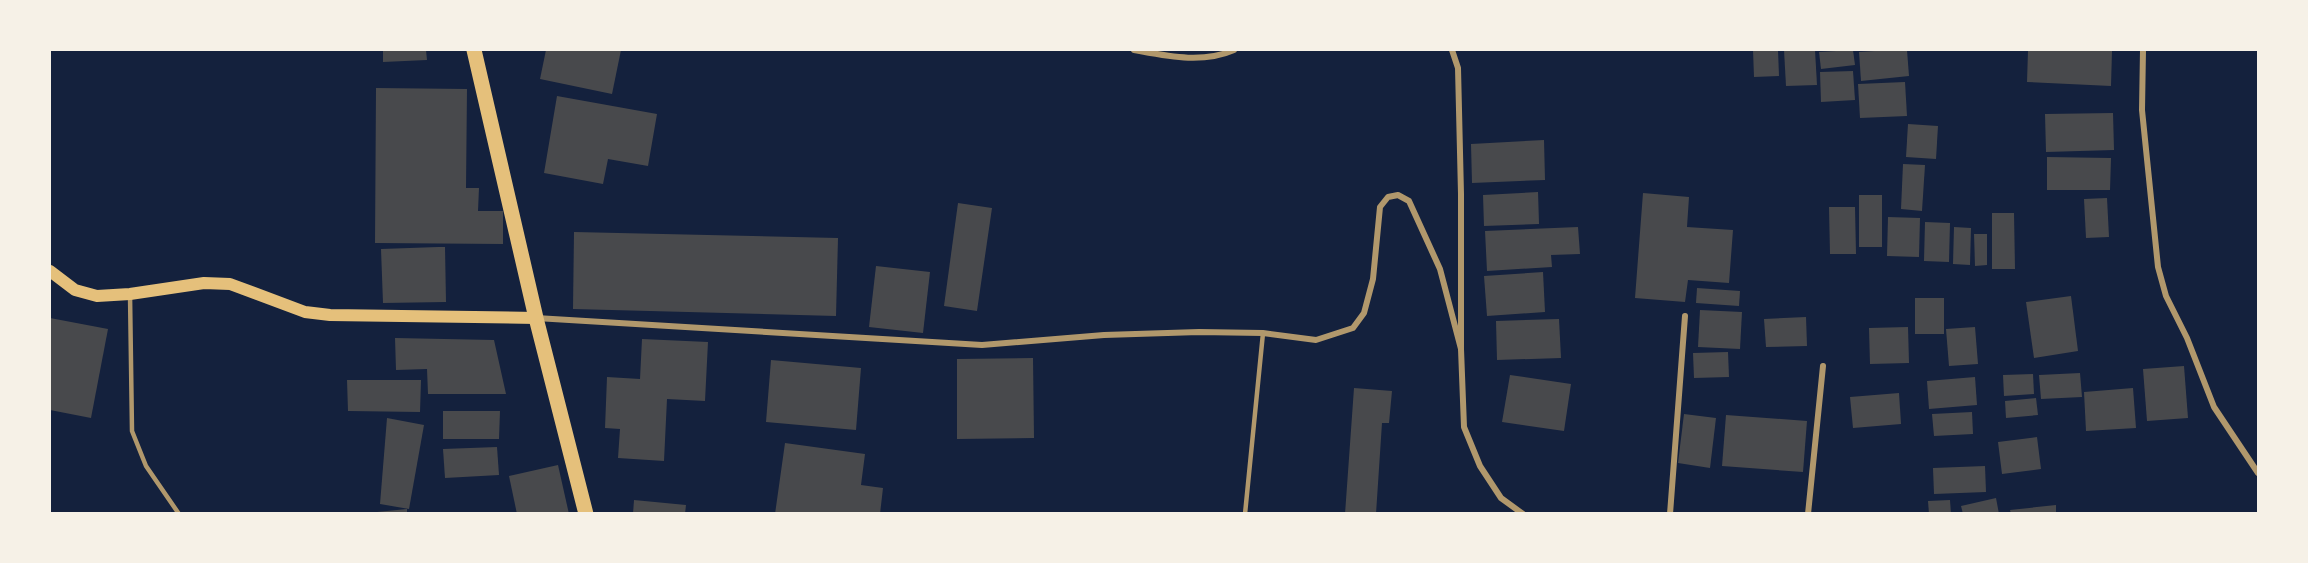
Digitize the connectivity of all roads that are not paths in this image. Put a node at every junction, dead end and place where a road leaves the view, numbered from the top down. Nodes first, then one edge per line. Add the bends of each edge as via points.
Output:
1 (474, 50) edge
2 (1134, 50) edge
3 (1234, 50) edge
4 (1452, 50) edge
5 (2143, 50) edge
6 (52, 276) edge
7 (130, 294) junction
8 (1684, 316) dead end
9 (536, 318) junction
10 (1263, 333) junction
11 (1461, 349) junction
12 (1823, 366) dead end
13 (2259, 473) edge
14 (179, 513) edge
15 (586, 513) edge
16 (1245, 513) edge
17 (1522, 513) edge
18 (1670, 513) edge
19 (1808, 513) edge

1 - 9 main road
2 - 3 street via 1191,58
4 - 11 street via 1458,68
5 - 13 street via 2142,110 2158,267 2166,296 2214,407
6 - 7 main road via 75,290 97,296
7 - 9 main road via 204,283 230,284 305,312 330,315
7 - 14 lane via 132,431 146,466
8 - 18 street
9 - 10 street via 982,345 1104,335
9 - 15 main road
10 - 11 street via 1316,340 1353,328 1364,313 1373,279 1380,207 1388,197 1398,195 1409,201 1440,268
10 - 16 lane
11 - 17 street via 1464,427 1480,466 1501,498
12 - 19 street

